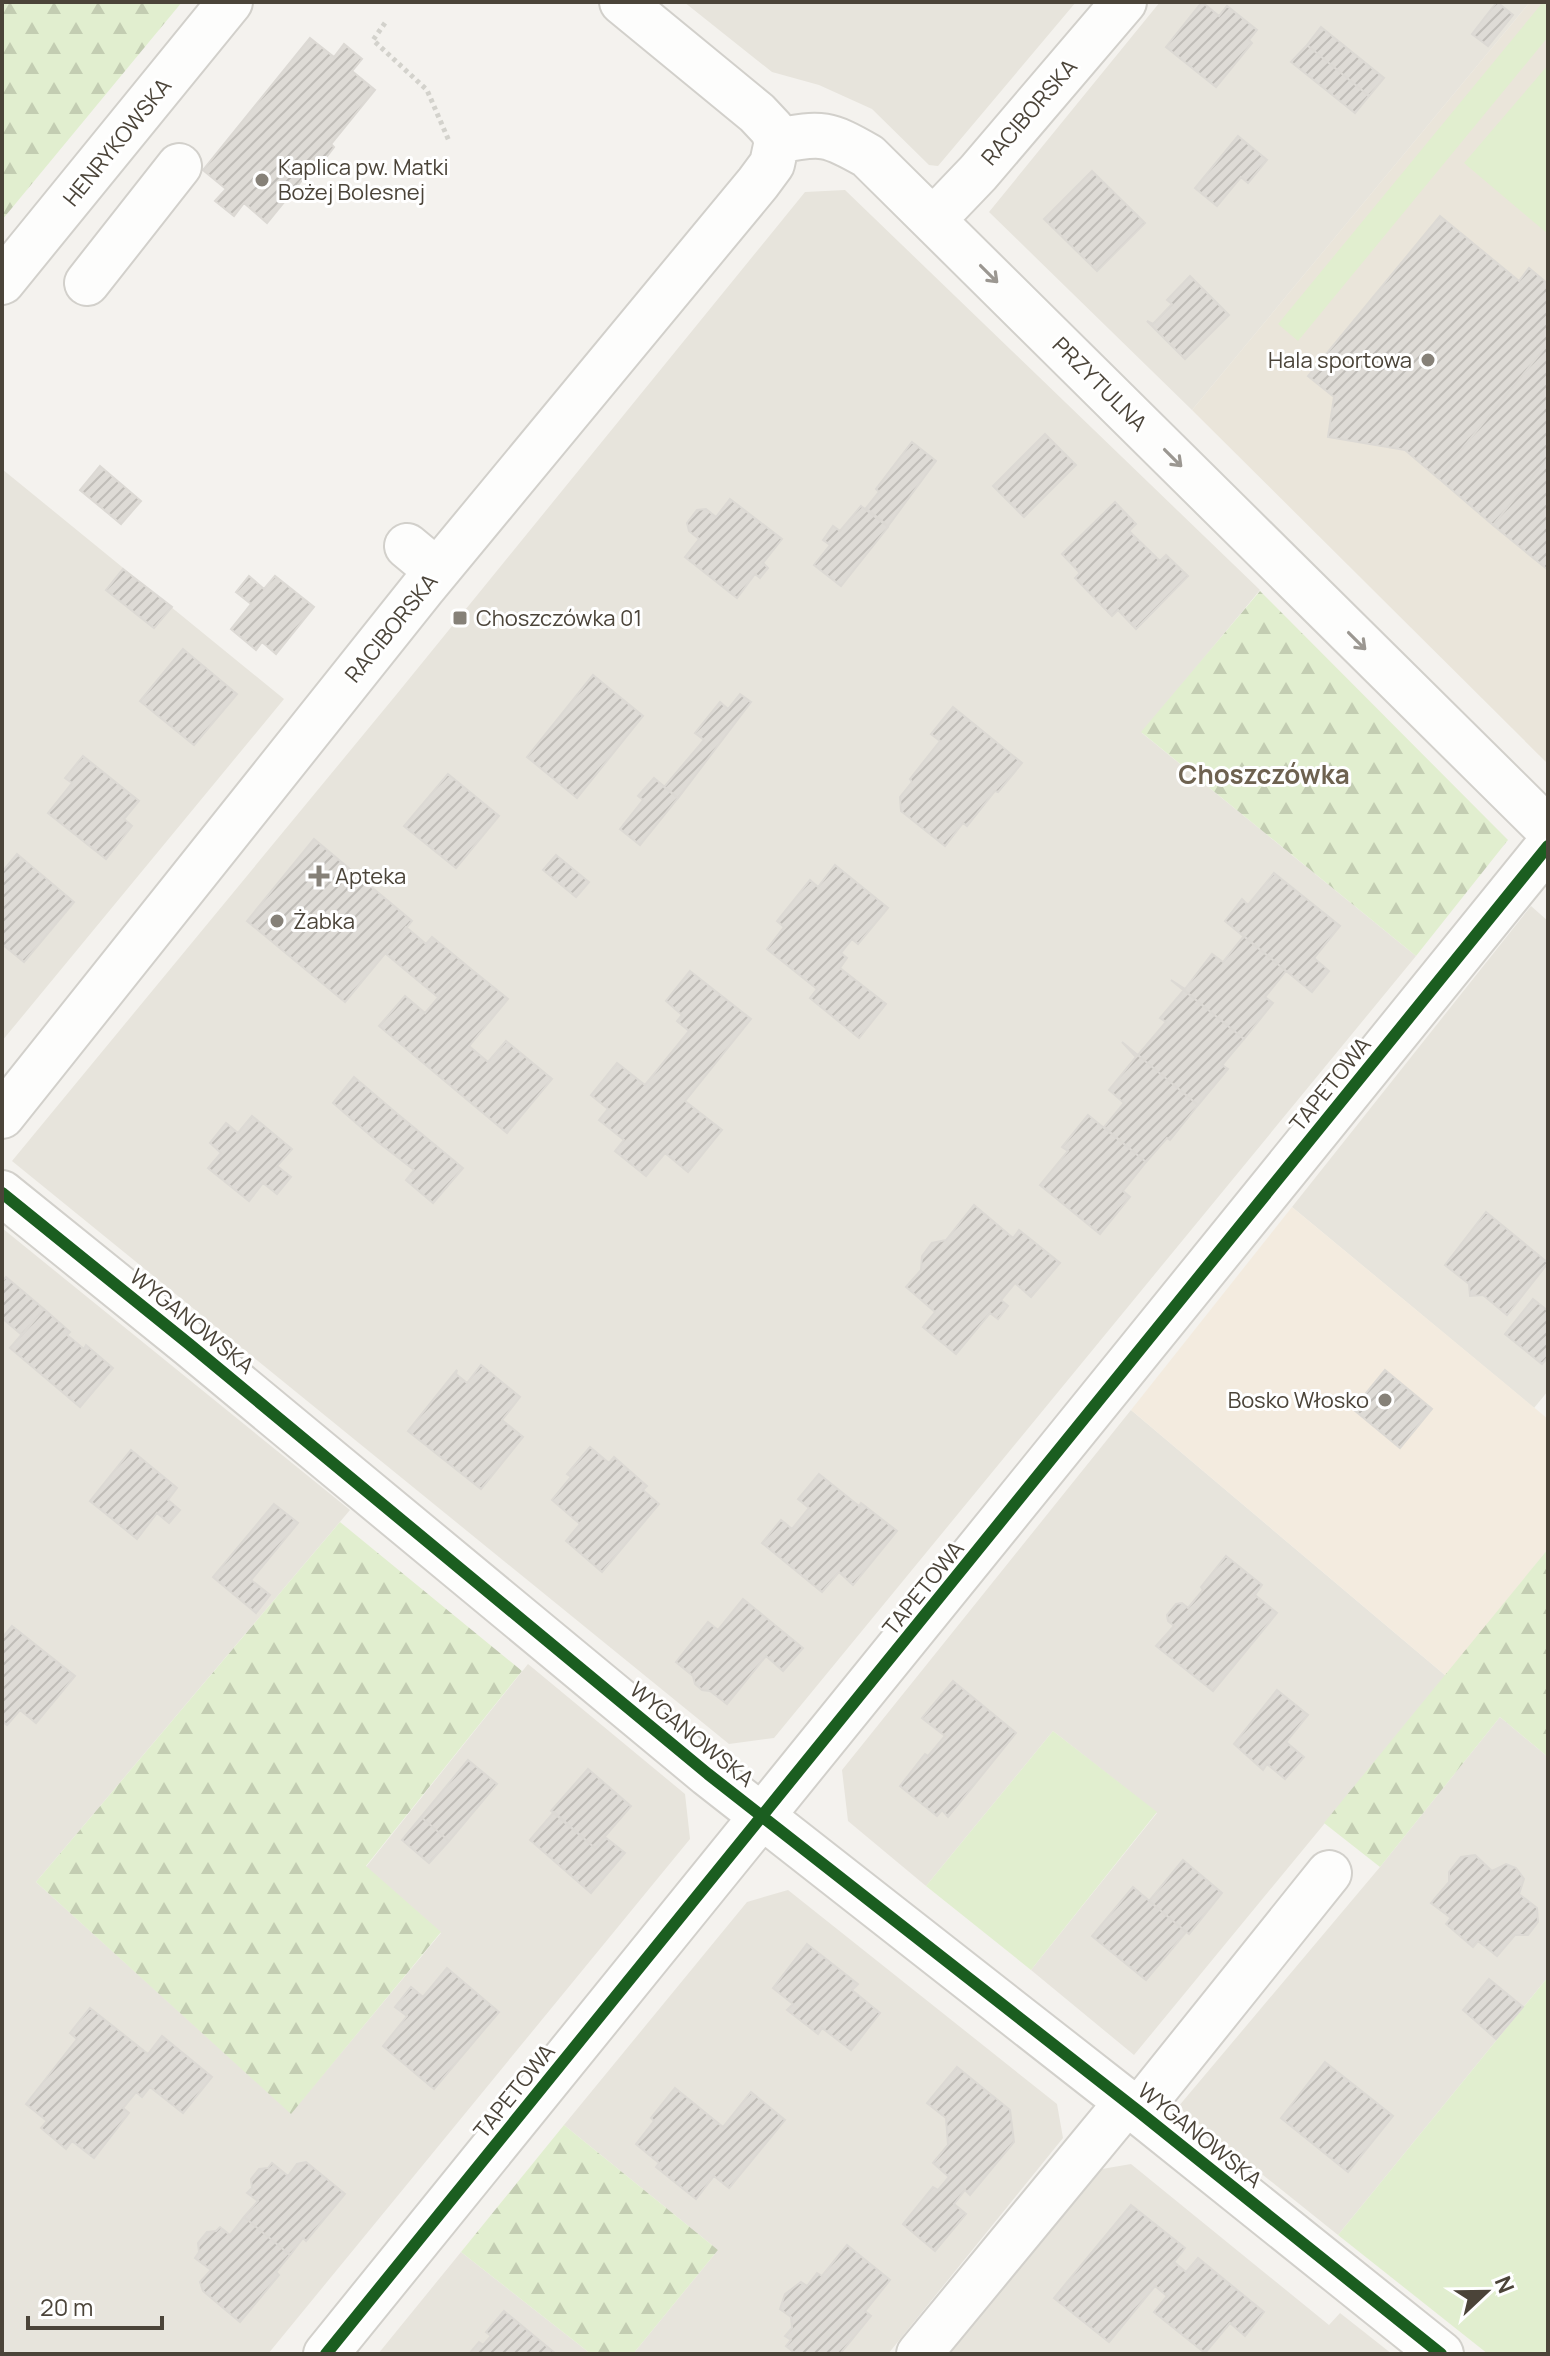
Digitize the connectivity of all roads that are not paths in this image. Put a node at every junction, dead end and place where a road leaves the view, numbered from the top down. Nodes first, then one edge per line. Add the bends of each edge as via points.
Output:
1 (230, 2) edge
2 (622, 2) edge
3 (1124, 2) edge
4 (777, 141) junction
5 (179, 166) dead end
6 (933, 220) junction
7 (3, 278) edge
8 (87, 283) dead end
9 (1548, 829) edge
10 (1548, 846) edge
11 (2, 1116) edge
12 (2, 1193) edge
13 (763, 1818) junction
14 (1329, 1873) dead end
15 (1132, 2106) junction
16 (326, 2354) edge
17 (919, 2354) edge
18 (1441, 2354) edge

1 - 7 street, HENRYKOWSKA
2 - 4 street via 757,113
3 - 6 street, RACIBORSKA
4 - 6 street, PRZYTULNA via 814,134 841,140 868,156
4 - 11 street, RACIBORSKA via 772,164 758,183 422,559
5 - 8 street
6 -> 9 street, PRZYTULNA
10 - 13 street, TAPETOWA
12 - 13 street, WYGANOWSKA
13 - 15 street, WYGANOWSKA
13 - 16 street, TAPETOWA
14 - 15 street
15 - 17 street
15 - 18 street, WYGANOWSKA

